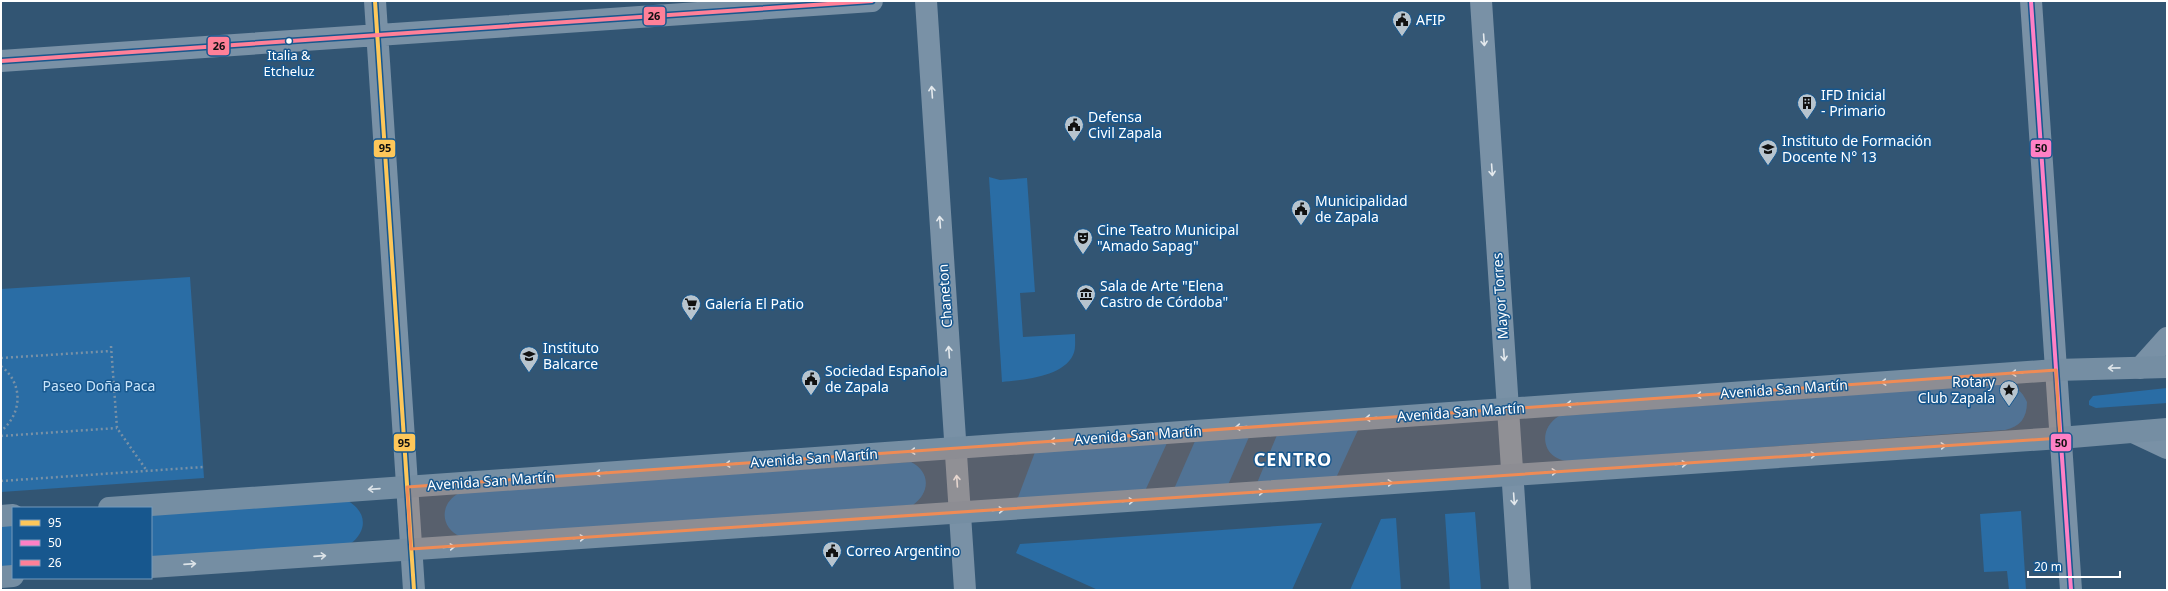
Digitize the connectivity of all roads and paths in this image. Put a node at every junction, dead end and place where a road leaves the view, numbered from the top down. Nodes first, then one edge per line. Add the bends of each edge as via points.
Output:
1 (375, 1) edge
2 (872, 1) edge
3 (926, 1) edge
4 (1481, 1) edge
5 (2031, 1) edge
6 (377, 35) junction
7 (1, 61) edge
8 (2167, 338) edge
9 (111, 346) dead end
10 (111, 351) junction
11 (1, 358) edge
12 (1, 366) edge
13 (2167, 367) edge
14 (2140, 368) junction
15 (2056, 370) junction
16 (1508, 408) junction
17 (117, 428) junction
18 (2167, 430) edge
19 (1, 431) edge
20 (2133, 432) junction
21 (1, 436) edge
22 (2060, 438) junction
23 (955, 448) junction
24 (2167, 448) edge
25 (203, 467) dead end
26 (147, 471) junction
27 (1512, 475) junction
28 (1, 481) edge
29 (407, 487) junction
30 (123, 507) edge
31 (959, 512) junction
32 (12, 515) edge
33 (1, 516) edge
34 (411, 550) junction
35 (152, 567) edge
36 (12, 576) edge
37 (1, 577) edge
38 (414, 590) edge
39 (965, 590) edge
40 (1520, 590) edge
41 (2070, 590) edge

1 - 6 street
2 - 6 street
23 -> 3 street, Chaneton
4 -> 16 street, Mayor Torres
5 - 15 street
6 - 7 street
6 - 29 street
8 - 14 street
9 - 10 path
10 - 11 path
10 - 17 path
12 - 19 path via 11,375 19,398 11,422
13 - 14 main road, Avenida San Martín
14 -> 15 main road, Avenida San Martín
15 -> 16 main road, Avenida San Martín
15 - 22 street
16 -> 23 main road, Avenida San Martín
16 - 27 street, Mayor Torres
17 - 21 path
17 - 26 path
18 - 20 main road
20 - 22 main road
20 - 24 street
27 -> 22 main road
22 - 41 street
23 -> 29 main road, Avenida San Martín
31 -> 23 street, Chaneton
25 - 26 path
26 - 28 path
31 -> 27 main road
27 -> 40 street, Mayor Torres
29 -> 30 main road, Avenida San Martín
29 - 34 street
34 -> 31 main road
31 - 39 street, Chaneton
32 - 33 main road
35 -> 34 main road
34 - 38 street
36 - 37 main road

